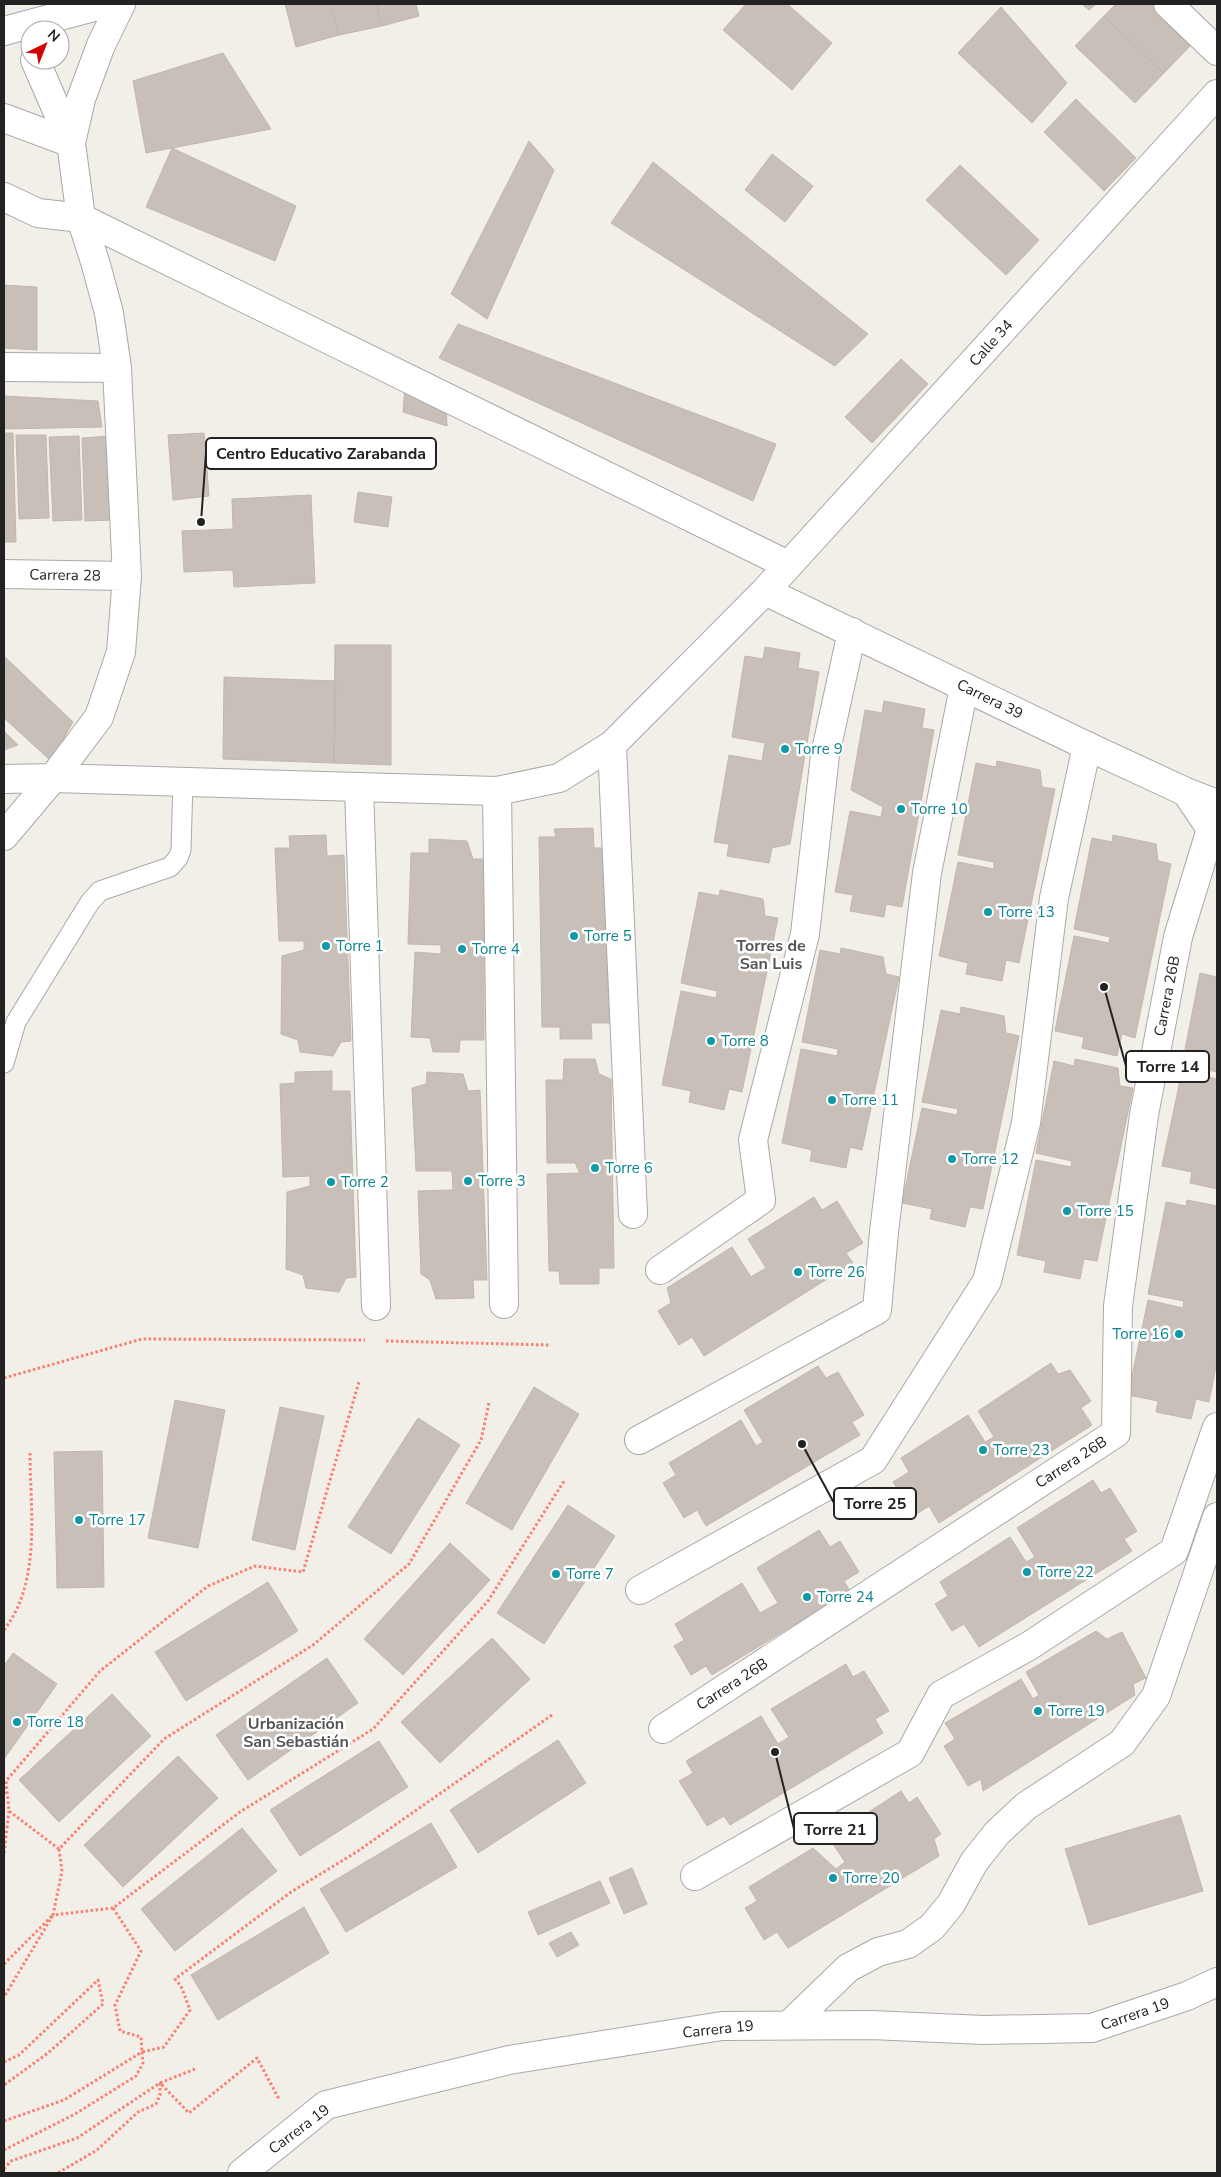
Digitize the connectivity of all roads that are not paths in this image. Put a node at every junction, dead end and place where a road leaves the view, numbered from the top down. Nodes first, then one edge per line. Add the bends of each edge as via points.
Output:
1 (105, 4) edge
2 (121, 4) edge
3 (1168, 4) edge
4 (18, 28) edge
5 (1217, 50) edge
6 (38, 70) edge
7 (1217, 94) edge
8 (4, 118) edge
9 (71, 143) junction
10 (4, 197) edge
11 (81, 218) junction
12 (4, 367) edge
13 (117, 368) junction
14 (788, 565) junction
15 (4, 574) edge
16 (127, 576) junction
17 (764, 591) junction
18 (852, 632) junction
19 (964, 687) junction
20 (612, 745) junction
21 (1088, 746) junction
22 (4, 778) edge
23 (53, 778) junction
24 (183, 782) junction
25 (359, 787) junction
26 (497, 791) junction
27 (1215, 824) edge
28 (4, 836) edge
29 (4, 1063) edge
30 (633, 1214) dead end
31 (660, 1270) dead end
32 (504, 1304) dead end
33 (376, 1306) dead end
34 (1217, 1427) edge
35 (639, 1440) dead end
36 (1217, 1517) edge
37 (640, 1590) dead end
38 (663, 1729) dead end
39 (695, 1876) dead end
40 (1217, 1982) edge
41 (790, 2024) junction
42 (242, 2173) edge

1 - 4 street
2 - 9 street via 101,45 81,99
3 - 5 street
6 - 9 street
7 - 14 street, Calle 34
8 - 9 street
9 - 11 street
10 - 11 street via 38,213
11 - 13 street via 109,313
11 - 14 street
12 - 13 street
13 - 16 street
14 - 17 street, Calle 34
15 - 16 street, Carrera 28
16 - 23 street via 121,652 99,717
17 - 18 street, Carrera 39
17 - 20 street, Calle 34
18 - 19 street, Carrera 39
18 - 31 street via 825,755 805,934 753,1140 761,1200
19 - 21 street, Carrera 39
19 - 35 street via 927,873 884,1232 878,1310
20 - 26 street, Calle 34 via 559,778
20 - 30 street
21 - 27 street, Carrera 39 via 1186,792
21 - 37 street via 1054,898 1026,1123 987,1281 873,1460
22 - 23 street, Calle 34
23 - 24 street, Calle 34
23 - 28 street
24 - 25 street, Calle 34
24 - 29 lane via 178,858 170,867 100,891 90,902 16,1022
25 - 26 street, Calle 34
25 - 33 street
26 - 32 street
27 - 38 street, Carrera 26B via 1178,937 1144,1115 1118,1306 1116,1433
34 - 39 street via 1174,1551 1029,1646 942,1695 910,1753
36 - 41 street via 1156,1696 1122,1743 1026,1806 996,1833 974,1862 951,1904 932,1927 908,1944 878,1952 848,1968
40 - 41 street, Carrera 19 via 1187,1996 1092,2028 983,2030
41 - 42 street, Carrera 19 via 722,2026 509,2060 326,2105

